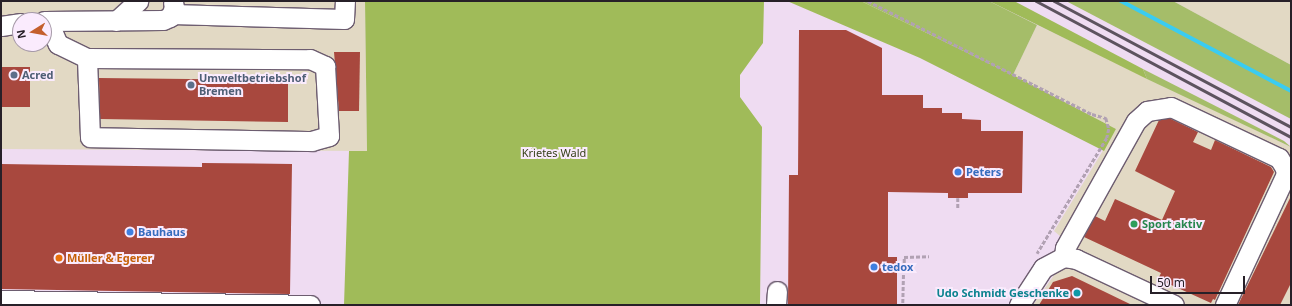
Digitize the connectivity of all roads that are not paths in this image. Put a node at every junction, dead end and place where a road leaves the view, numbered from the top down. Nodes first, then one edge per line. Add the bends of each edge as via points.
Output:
1 (138, 1) edge
2 (345, 1) edge
3 (172, 7) edge
4 (52, 21) edge
5 (116, 21) junction
6 (12, 24) edge
7 (1, 26) edge
8 (52, 32) edge
9 (87, 58) junction
10 (1064, 257) junction
11 (1151, 300) edge
12 (3, 301) edge
13 (310, 305) edge
14 (1019, 305) edge
15 (1174, 305) edge
16 (1225, 305) edge

1 - 5 street
2 - 3 street via 344,19
3 - 5 street via 163,20
4 - 5 street
6 - 7 street
8 - 9 street via 58,44
9 - 9 street via 310,59 325,66 329,136 312,141 90,137
10 - 11 street via 1076,259
10 - 14 street via 1043,268
10 - 16 street via 1065,248 1136,121 1147,112 1171,107 1279,158 1285,168 1286,174
11 - 15 street
12 - 13 street

